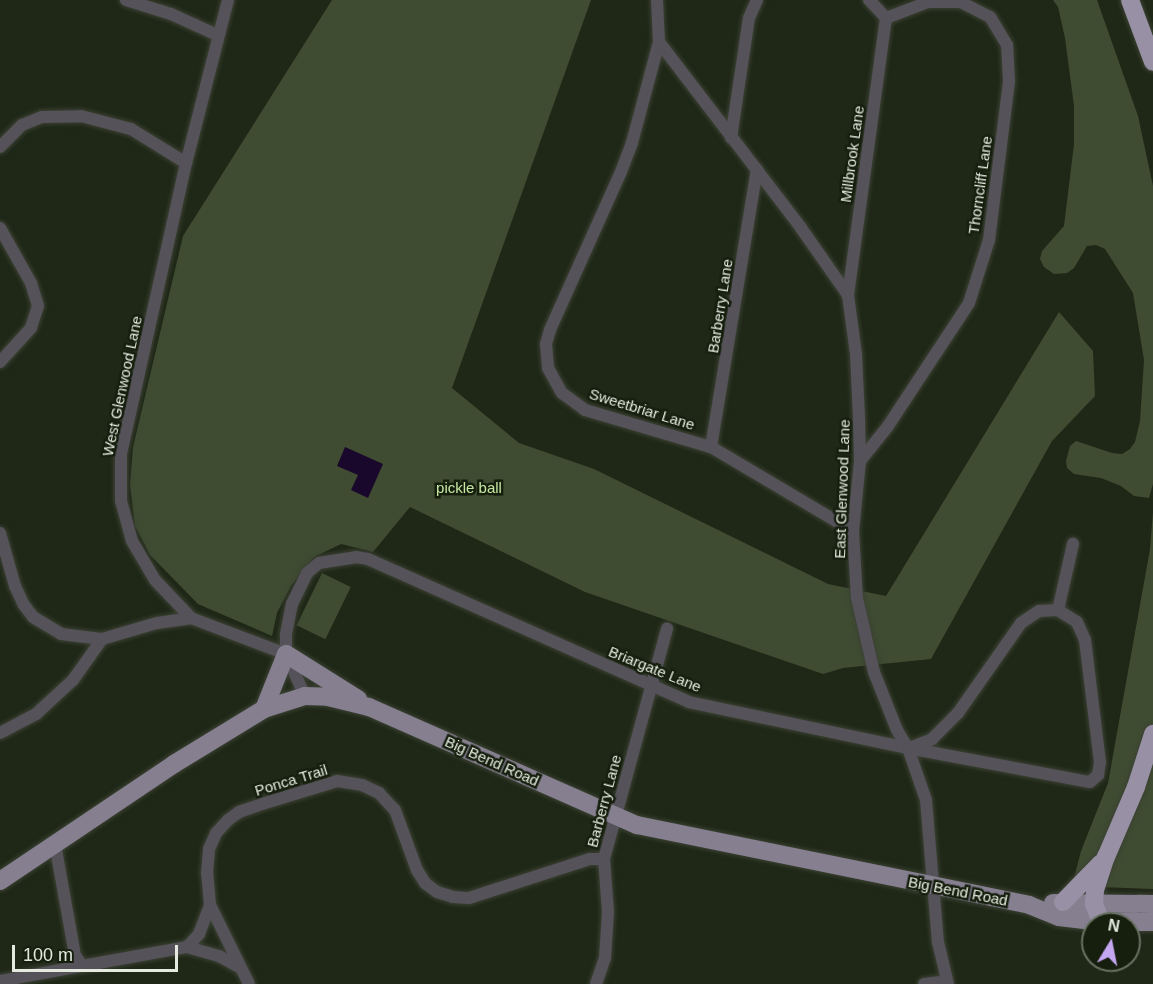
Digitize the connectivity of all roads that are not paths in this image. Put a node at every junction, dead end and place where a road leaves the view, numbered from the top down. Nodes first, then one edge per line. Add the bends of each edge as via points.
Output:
1 (126, 0) edge
2 (228, 0) edge
3 (657, 0) edge
4 (757, 0) edge
5 (869, 0) edge
6 (1130, 0) edge
7 (886, 18) junction
8 (217, 35) junction
9 (659, 42) junction
10 (1153, 62) edge
11 (731, 138) junction
12 (0, 147) edge
13 (186, 163) junction
14 (758, 170) junction
15 (0, 228) edge
16 (848, 295) junction
17 (0, 362) edge
18 (711, 447) junction
19 (860, 461) junction
20 (853, 531) junction
21 (0, 533) edge
22 (1073, 544) dead end
23 (1058, 610) junction
24 (191, 618) junction
25 (667, 628) dead end
26 (102, 639) junction
27 (286, 654) junction
28 (650, 687) junction
29 (305, 696) junction
30 (369, 707) junction
31 (264, 709) junction
32 (0, 733) edge
33 (1153, 734) edge
34 (908, 748) junction
35 (616, 816) junction
36 (55, 844) junction
37 (1106, 857) junction
38 (604, 859) junction
39 (0, 881) edge
40 (935, 886) junction
41 (1064, 902) junction
42 (210, 904) junction
43 (1029, 904) junction
44 (1094, 904) junction
45 (1097, 912) edge
46 (1146, 913) edge
47 (1081, 920) edge
48 (187, 947) junction
49 (82, 966) junction
50 (241, 968) junction
51 (0, 981) edge
52 (948, 983) edge
53 (249, 984) edge
54 (596, 984) edge
55 (924, 984) edge

1 - 8 street via 171,14
2 - 8 street, West Glenwood Lane
3 - 9 street
4 - 11 street via 749,18
5 - 7 street
6 - 10 highway
7 - 16 street, Millbrook Lane
7 - 19 street, Thorncliff Lane via 928,2 961,2 990,17 999,31 1007,45 1009,81 989,240 969,303 888,426
8 - 13 street, West Glenwood Lane
9 - 11 street, East Glenwood Lane
9 - 18 street, Sweetbriar Lane via 632,143 555,315 546,358 562,393 585,410
11 - 14 street, East Glenwood Lane
12 - 13 street via 22,125 42,117 81,116 131,129
13 - 24 street, West Glenwood Lane via 121,454 119,479 132,541 155,580
14 - 16 street, East Glenwood Lane
14 - 18 street, Barberry Lane
15 - 17 street via 31,283 38,306 31,328
16 - 19 street, East Glenwood Lane via 856,354
18 - 20 street, Sweetbriar Lane
19 - 20 street, East Glenwood Lane
20 - 34 street, East Glenwood Lane via 857,598 866,649 897,730
21 - 26 street via 15,586 33,617 61,634
22 - 23 street
23 - 34 street via 1039,611 1022,623 958,713 932,739
23 - 34 street, Briargate Lane via 1077,622 1085,640 1100,762 1095,779 1084,782
24 - 26 street
24 - 27 street, West Glenwood Lane
25 - 28 street, Barberry Lane
26 - 32 street via 73,680 36,714
27 - 28 street, Briargate Lane via 285,634 292,604 307,573 319,563 356,556
27 - 29 street
27 - 30 main road
27 - 31 main road
28 - 34 street, Briargate Lane via 689,702
28 - 35 street, Barberry Lane
29 - 30 main road, Big Bend Road
29 - 31 main road, Big Bend Road
30 - 35 main road, Big Bend Road
31 - 36 main road, Big Bend Road
33 - 37 highway via 1136,787
34 - 40 street, East Glenwood Lane via 926,800
35 - 38 street, Barberry Lane
35 - 40 main road, Big Bend Road via 690,838
36 - 39 main road, Big Bend Road
36 - 49 street via 75,955
37 - 41 highway
37 - 44 highway
38 - 42 street, Ponca Trail via 590,859 469,898 453,897 425,883 395,810 378,793 362,785 337,781 239,812 216,833 209,854
38 - 54 street, Barberry Lane via 608,912 604,958
40 - 43 main road, Big Bend Road
40 - 52 street, East Glenwood Lane via 938,942
41 - 43 main road, Big Bend Road
41 - 44 main road, Big Bend Road
42 - 48 street, Ponca Trail via 199,934
42 - 50 street, Ponca Trail
43 - 47 main road, Big Bend Road via 1059,917
44 - 45 highway
44 - 46 main road, Big Bend Road
48 - 49 street
48 - 50 street via 219,956
49 - 51 street
50 - 53 street, Ponca Trail
52 - 55 street

